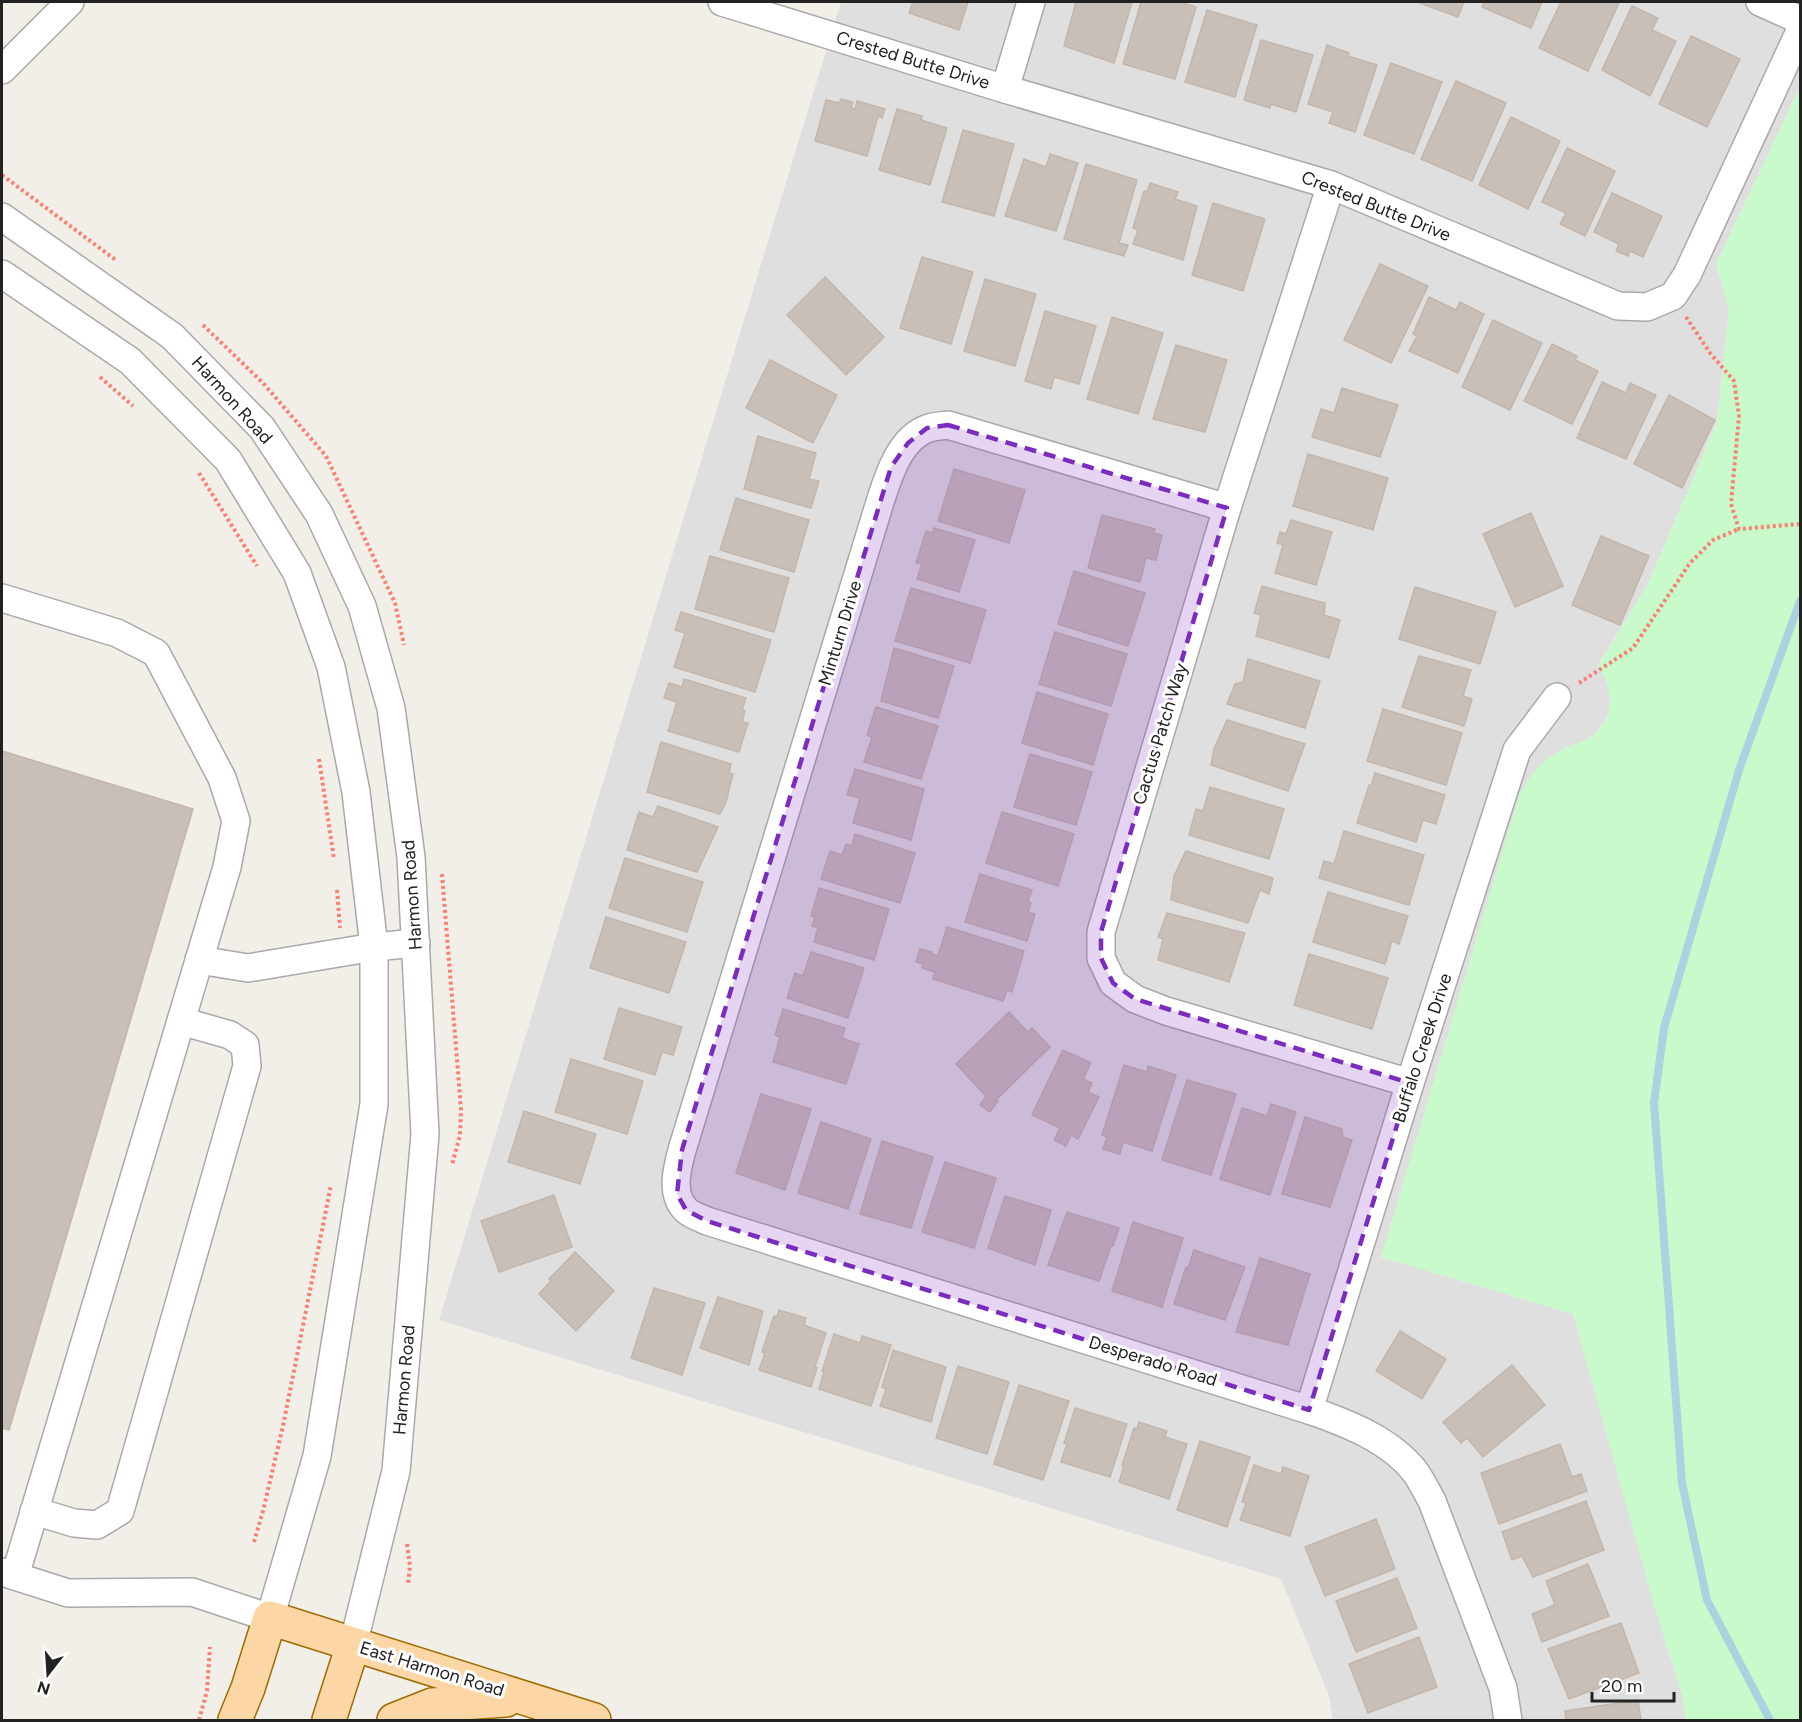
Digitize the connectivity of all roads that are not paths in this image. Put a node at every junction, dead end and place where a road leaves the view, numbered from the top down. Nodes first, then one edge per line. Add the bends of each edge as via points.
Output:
1 (70, 2) edge
2 (722, 2) edge
3 (1031, 2) edge
4 (1760, 2) edge
5 (786, 10) edge
6 (1800, 20) edge
7 (1800, 31) edge
8 (2, 70) edge
9 (1005, 89) junction
10 (1331, 184) junction
11 (2, 217) edge
12 (2, 274) edge
13 (1227, 508) junction
14 (2, 598) edge
15 (1557, 697) road end
16 (416, 943) junction
17 (374, 947) junction
18 (199, 960) junction
19 (181, 1021) junction
20 (1410, 1083) junction
21 (682, 1150) joint
22 (1309, 1410) junction
23 (34, 1511) junction
24 (8, 1574) edge
25 (270, 1618) junction
26 (352, 1645) junction
27 (525, 1698) junction
28 (234, 1720) edge
29 (329, 1720) edge
30 (394, 1720) edge
31 (594, 1720) edge
32 (1508, 1720) edge

1 - 8 street
2 - 5 street, Crested Butte Drive
3 - 9 street
4 - 6 street
5 - 9 street, Crested Butte Drive
7 - 10 street, Crested Butte Drive via 1688,275 1672,296 1647,307 1618,306
9 - 10 street, Crested Butte Drive
10 - 13 street, Cactus Patch Way
11 - 16 street, Harmon Road via 172,336 262,428 320,514 362,606 391,708 411,857
12 - 17 street via 130,361 228,460 297,573 331,667 356,792
13 - 20 street, Cactus Patch Way via 1101,932 1101,958 1113,983 1135,999
13 - 21 street, Minturn Drive via 948,425 927,428 908,442 891,467
14 - 18 street via 117,633 156,653 222,778 236,821 227,867
15 - 20 street, Buffalo Creek Drive via 1517,750
16 - 17 street
16 - 26 street, Harmon Road via 425,1134 396,1471
17 - 18 street via 248,968
17 - 25 street via 373,1116 317,1455
18 - 19 street
19 - 23 street
19 - 23 street via 230,1035 245,1045 247,1066 120,1511 97,1525 74,1523
20 - 22 street, Buffalo Creek Drive
21 - 22 street, Desperado Road via 675,1173 677,1194 686,1210 707,1221
22 - 32 street, Desperado Road via 1371,1436 1416,1473 1432,1501 1503,1688
23 - 24 street
24 - 25 street via 68,1593 192,1592
25 - 26 main road, East Harmon Road
25 - 28 main road
26 - 27 main road, East Harmon Road
26 - 29 main road, Harmon Road
27 - 30 main road via 432,1705
27 - 31 main road, East Harmon Road

